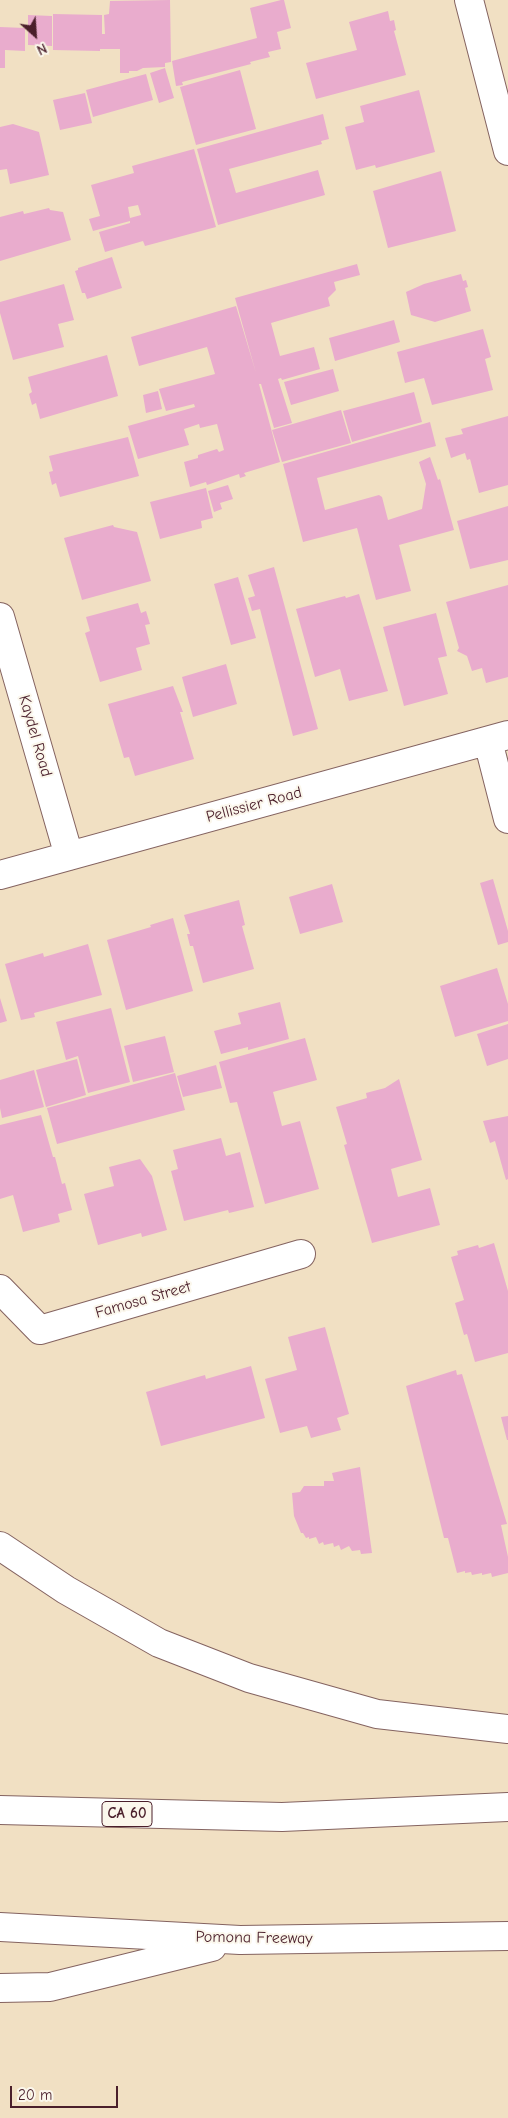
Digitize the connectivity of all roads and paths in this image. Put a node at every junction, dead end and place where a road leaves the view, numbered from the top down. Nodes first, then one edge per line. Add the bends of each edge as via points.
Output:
1 (468, 0) edge
2 (508, 151) edge
3 (0, 617) edge
4 (498, 738) edge
5 (508, 819) edge
6 (70, 856) junction
7 (0, 875) edge
8 (301, 1254) dead end
9 (0, 1289) edge
10 (0, 1546) edge
11 (508, 1729) edge
12 (508, 1807) edge
13 (0, 1810) edge
14 (0, 1927) edge
15 (508, 1936) edge
16 (240, 1940) junction
17 (0, 1988) edge

1 - 2 main road
3 - 6 main road, Kaydel Road
4 - 5 main road
4 - 6 main road, Pellissier Road
6 - 7 main road, Pellissier Road
8 - 9 main road, Famosa Street via 40,1330
10 - 11 main road via 66,1590 159,1643 248,1678 377,1714
12 - 13 main road, CA 60 via 282,1817
14 - 16 main road, Pomona Freeway
15 - 16 main road, Pomona Freeway
16 - 17 main road via 50,1987

